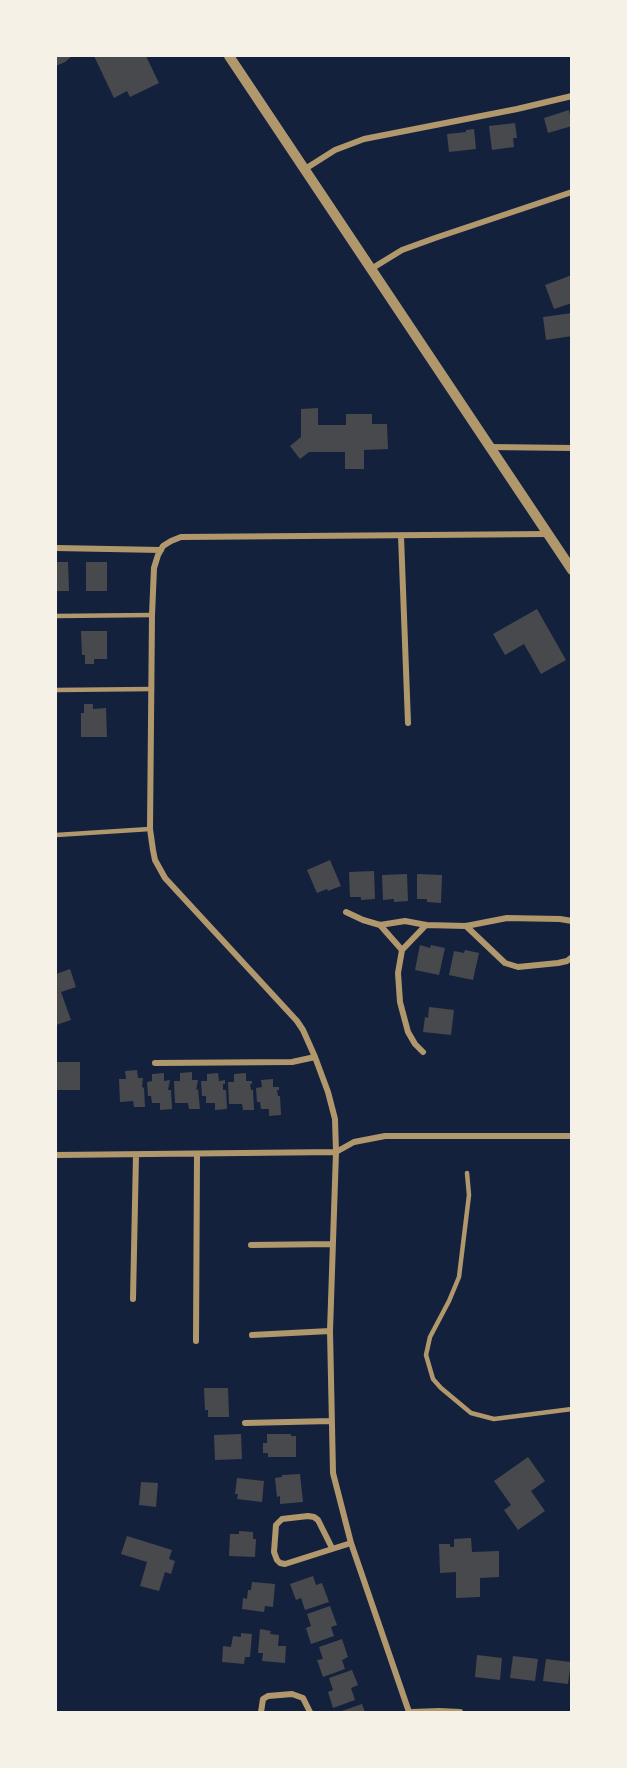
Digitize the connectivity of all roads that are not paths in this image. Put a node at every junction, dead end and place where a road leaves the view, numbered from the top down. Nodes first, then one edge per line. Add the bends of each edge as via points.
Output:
1 (229, 56) edge
2 (572, 96) edge
3 (305, 169) junction
4 (572, 192) edge
5 (371, 268) junction
6 (490, 447) junction
7 (572, 448) edge
8 (548, 534) junction
9 (401, 536) junction
10 (56, 548) edge
11 (162, 548) junction
12 (572, 570) edge
13 (152, 615) junction
14 (56, 616) edge
15 (152, 689) junction
16 (56, 690) edge
17 (408, 723) dead end
18 (150, 829) junction
19 (56, 835) edge
20 (346, 912) dead end
21 (572, 921) edge
22 (380, 925) junction
23 (426, 925) junction
24 (466, 926) junction
25 (402, 950) junction
26 (572, 957) edge
27 (423, 1052) dead end
28 (315, 1057) junction
29 (155, 1063) dead end
30 (572, 1136) edge
31 (336, 1152) junction
32 (197, 1154) junction
33 (56, 1155) edge
34 (136, 1155) junction
35 (467, 1173) dead end
36 (333, 1244) junction
37 (251, 1245) dead end
38 (134, 1299) dead end
39 (330, 1331) junction
40 (252, 1335) dead end
41 (196, 1341) dead end
42 (572, 1409) edge
43 (331, 1421) junction
44 (245, 1423) dead end
45 (351, 1543) junction
46 (332, 1548) junction
47 (261, 1713) edge
48 (310, 1713) edge
49 (410, 1713) edge
50 (460, 1713) edge

1 - 3 street
2 - 3 street via 364,139 335,150
3 - 5 street
4 - 5 street via 402,250
5 - 6 street
6 - 7 street
6 - 8 street
8 - 9 street
8 - 12 street
9 - 11 street via 181,537
9 - 17 street
10 - 11 street
11 - 13 street via 154,568
13 - 14 lane
13 - 15 street
15 - 16 lane
15 - 18 street
18 - 19 lane
18 - 28 street via 155,860 165,878 297,1021
20 - 22 street
21 - 24 street via 507,918
22 - 23 street via 405,921
22 - 25 street
23 - 24 street
23 - 25 street
24 - 26 street via 505,963 518,967 558,963
25 - 27 street via 398,973 400,1002 408,1032
28 - 29 street via 292,1062
28 - 31 street via 335,1119
30 - 31 street via 385,1136 354,1142
31 - 32 street
31 - 36 street
32 - 34 street
32 - 41 street
33 - 34 street
34 - 38 street
35 - 42 lane via 469,1195 459,1276 430,1337 426,1355 433,1379 471,1413 495,1419
36 - 37 street
36 - 39 street
39 - 40 street
39 - 43 street
43 - 44 street
43 - 45 street via 333,1473
45 - 46 street
45 - 49 street
46 - 46 street via 280,1563 274,1552 276,1525 282,1519 314,1517
47 - 48 street via 267,1696 292,1694 303,1698
49 - 50 street

